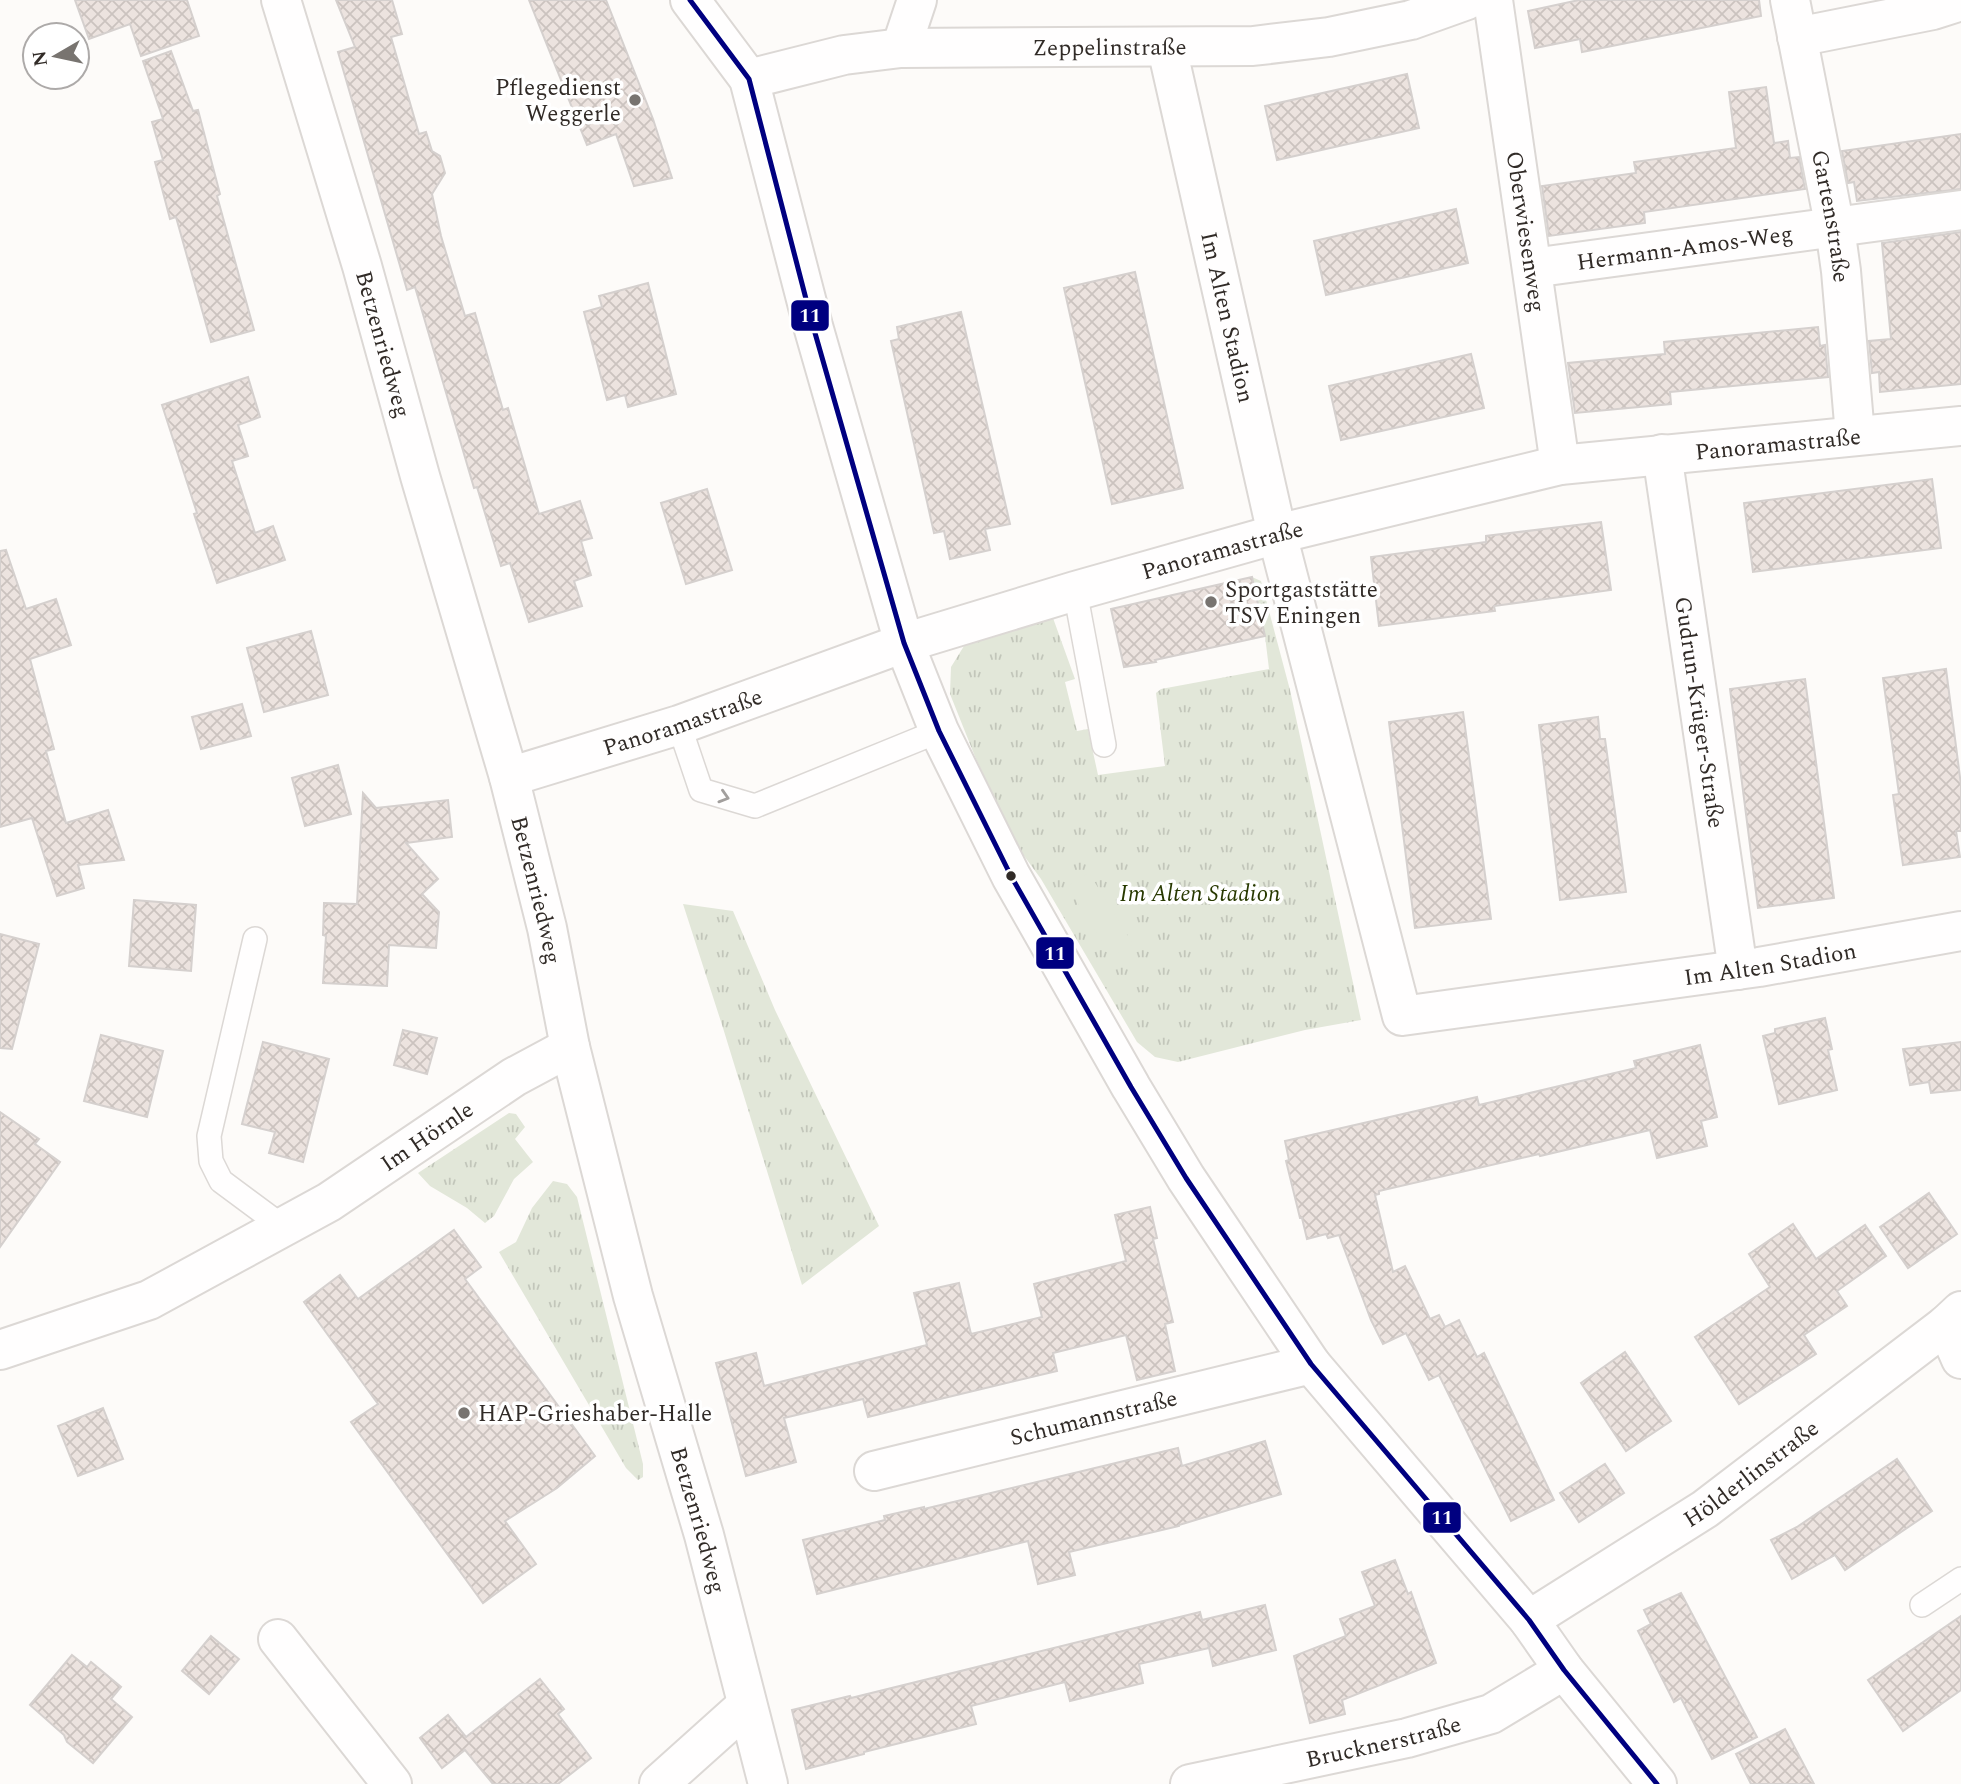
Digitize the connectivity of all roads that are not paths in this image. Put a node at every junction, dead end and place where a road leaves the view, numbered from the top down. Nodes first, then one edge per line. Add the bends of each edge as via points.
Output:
1 (281, 0) edge
2 (690, 0) edge
3 (917, 0) edge
4 (1467, 0) edge
5 (1493, 0) edge
6 (1790, 0) edge
7 (1961, 1) edge
8 (1797, 37) junction
9 (1167, 47) junction
10 (901, 48) junction
11 (749, 79) junction
12 (1961, 210) edge
13 (1835, 228) junction
14 (1532, 268) junction
15 (1961, 426) edge
16 (1855, 435) junction
17 (1662, 454) junction
18 (1560, 465) junction
19 (1277, 534) junction
20 (1075, 592) junction
21 (904, 643) junction
22 (679, 725) junction
23 (939, 731) junction
24 (1104, 745) dead end
25 (509, 777) junction
26 (1961, 931) edge
27 (255, 939) dead end
28 (1738, 970) junction
29 (570, 1048) junction
30 (283, 1227) junction
31 (1956, 1332) edge
32 (0, 1350) edge
33 (1311, 1364) junction
34 (874, 1471) dead end
35 (1961, 1579) edge
36 (1922, 1605) dead end
37 (1529, 1620) junction
38 (278, 1639) dead end
39 (1564, 1670) junction
40 (747, 1705) junction
41 (391, 1784) edge
42 (659, 1784) edge
43 (768, 1784) edge
44 (1190, 1784) edge
45 (1657, 1784) edge

1 - 25 street, Betzenriedweg
2 - 11 street
3 - 10 street
4 - 9 street, Zeppelinstraße via 1411,20 1329,37 1253,46
5 - 14 street, Oberwiesenweg
6 - 8 street, Gartenstraße
7 - 8 street
8 - 13 street, Gartenstraße
9 - 10 street, Zeppelinstraße
9 - 19 street, Im Alten Stadion
10 - 11 street, Zeppelinstraße via 844,55
11 - 21 street via 813,326
12 - 13 street, Hermann-Amos-Weg
13 - 14 street, Hermann-Amos-Weg
13 - 16 street, Gartenstraße
14 - 18 street, Oberwiesenweg
15 - 16 street, Panoramastraße
16 - 17 street, Panoramastraße
17 - 18 street, Panoramastraße
17 - 28 street, Gudrun-Krüger-Straße
18 - 19 street, Panoramastraße
19 - 20 street, Panoramastraße
19 - 28 street, Im Alten Stadion via 1402,1016
20 - 21 street, Panoramastraße
20 - 24 lane
21 - 22 street, Panoramastraße
21 - 23 street
22 -> 23 lane via 701,790 755,806
22 - 25 street, Panoramastraße
23 - 33 street via 1011,876 1131,1087
25 - 29 street, Betzenriedweg via 547,928
26 - 28 street, Im Alten Stadion
27 - 30 lane via 209,1136 211,1161 221,1181
29 - 30 street, Im Hörnle via 514,1077 330,1202
29 - 40 street, Betzenriedweg via 633,1296 704,1535
30 - 32 street, Im Hörnle via 149,1300
31 - 37 street, Hölderlinstraße via 1705,1509
33 - 34 street, Schumannstraße
33 - 37 street
35 - 36 lane
37 - 39 street
38 - 41 street
39 - 44 street, Brucknerstraße via 1492,1714 1407,1738
39 - 45 street
40 - 42 street
40 - 43 street, Betzenriedweg

